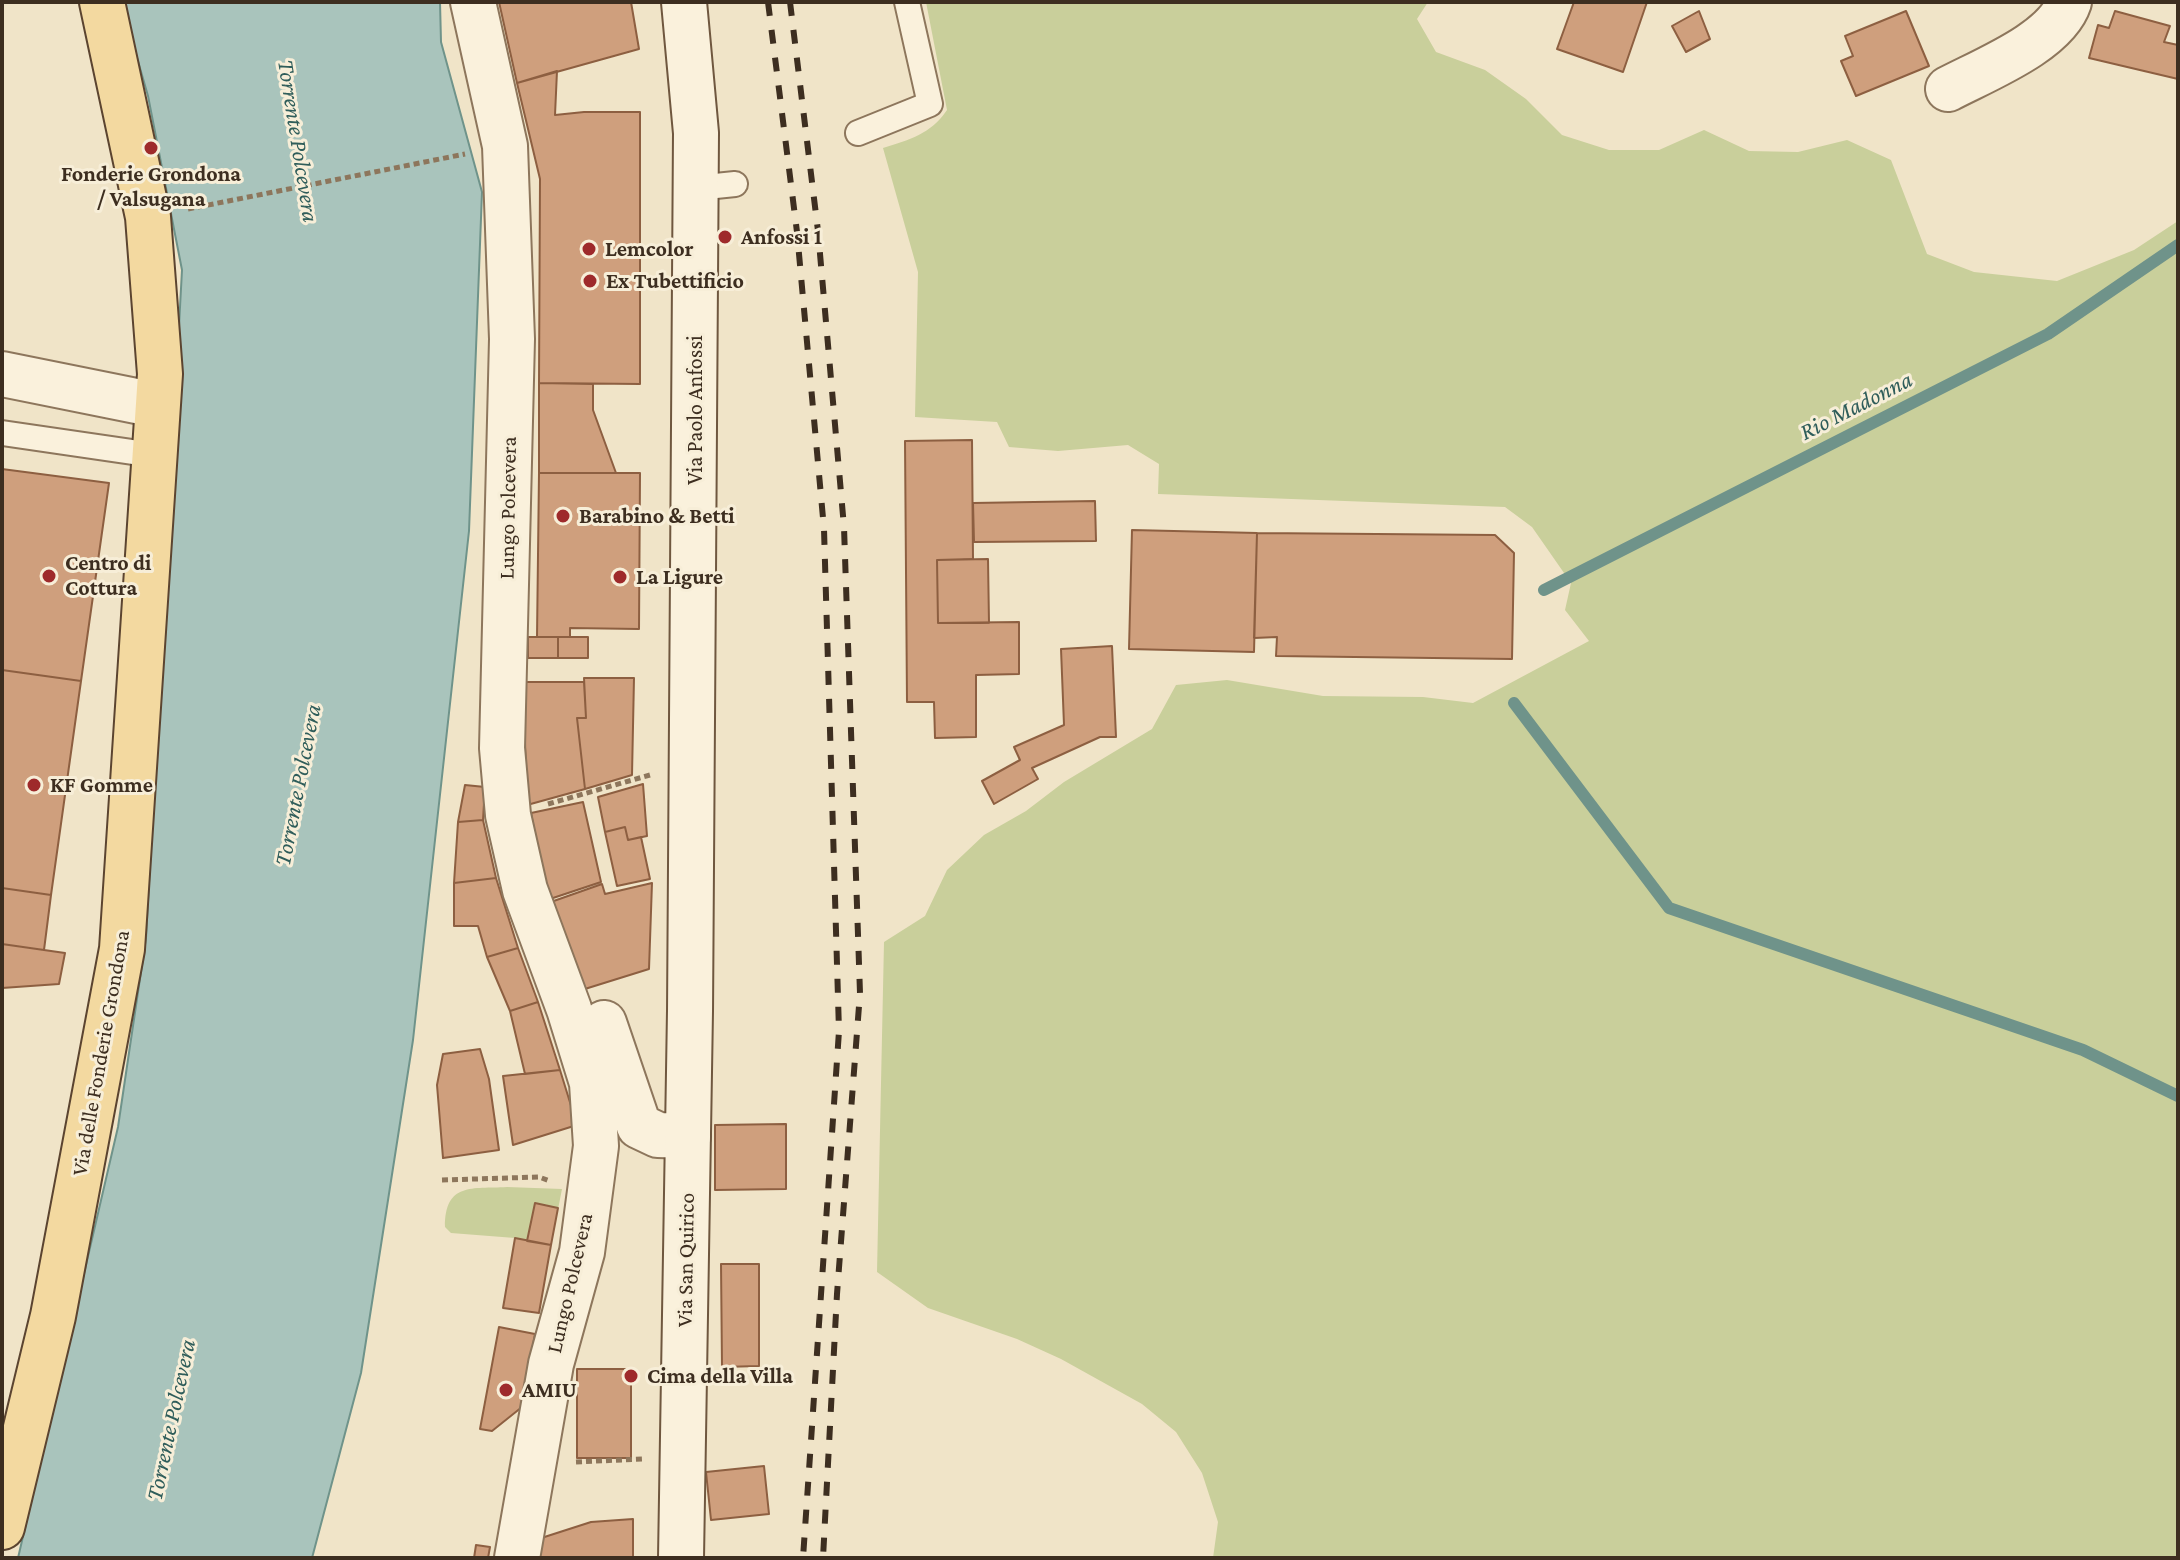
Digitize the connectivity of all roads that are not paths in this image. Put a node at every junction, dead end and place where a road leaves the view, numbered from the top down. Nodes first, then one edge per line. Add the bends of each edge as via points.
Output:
1 (102, 2) edge
2 (473, 2) edge
3 (684, 2) edge
4 (907, 2) edge
5 (2069, 2) edge
6 (1948, 89) dead end
7 (858, 133) dead end
8 (2, 374) edge
9 (156, 405) junction
10 (2, 433) edge
11 (153, 455) junction
12 (569, 1009) junction
13 (690, 1011) joint
14 (688, 1136) junction
15 (2, 1527) edge
16 (517, 1558) edge
17 (681, 1558) edge

1 - 9 main road, Via delle Fonderie Grondona via 148,217 160,374
2 - 12 street, Lungo Polcevera via 505,146 512,339 502,748 508,815 525,890
3 - 13 street, Via Paolo Anfossi via 696,133 715,186 692,764
4 - 7 lane via 930,104
5 - 6 street via 2064,17 2024,49
8 - 9 street
9 - 11 main road, Via delle Fonderie Grondona
10 - 11 lane
11 - 15 main road, Via delle Fonderie Grondona via 122,949 53,1316
12 - 14 street via 604,1023 639,1126 658,1135
12 - 16 street, Lungo Polcevera via 592,1083 596,1146 582,1252 551,1364
13 - 14 street, Via San Quirico
14 - 17 street, Via San Quirico

